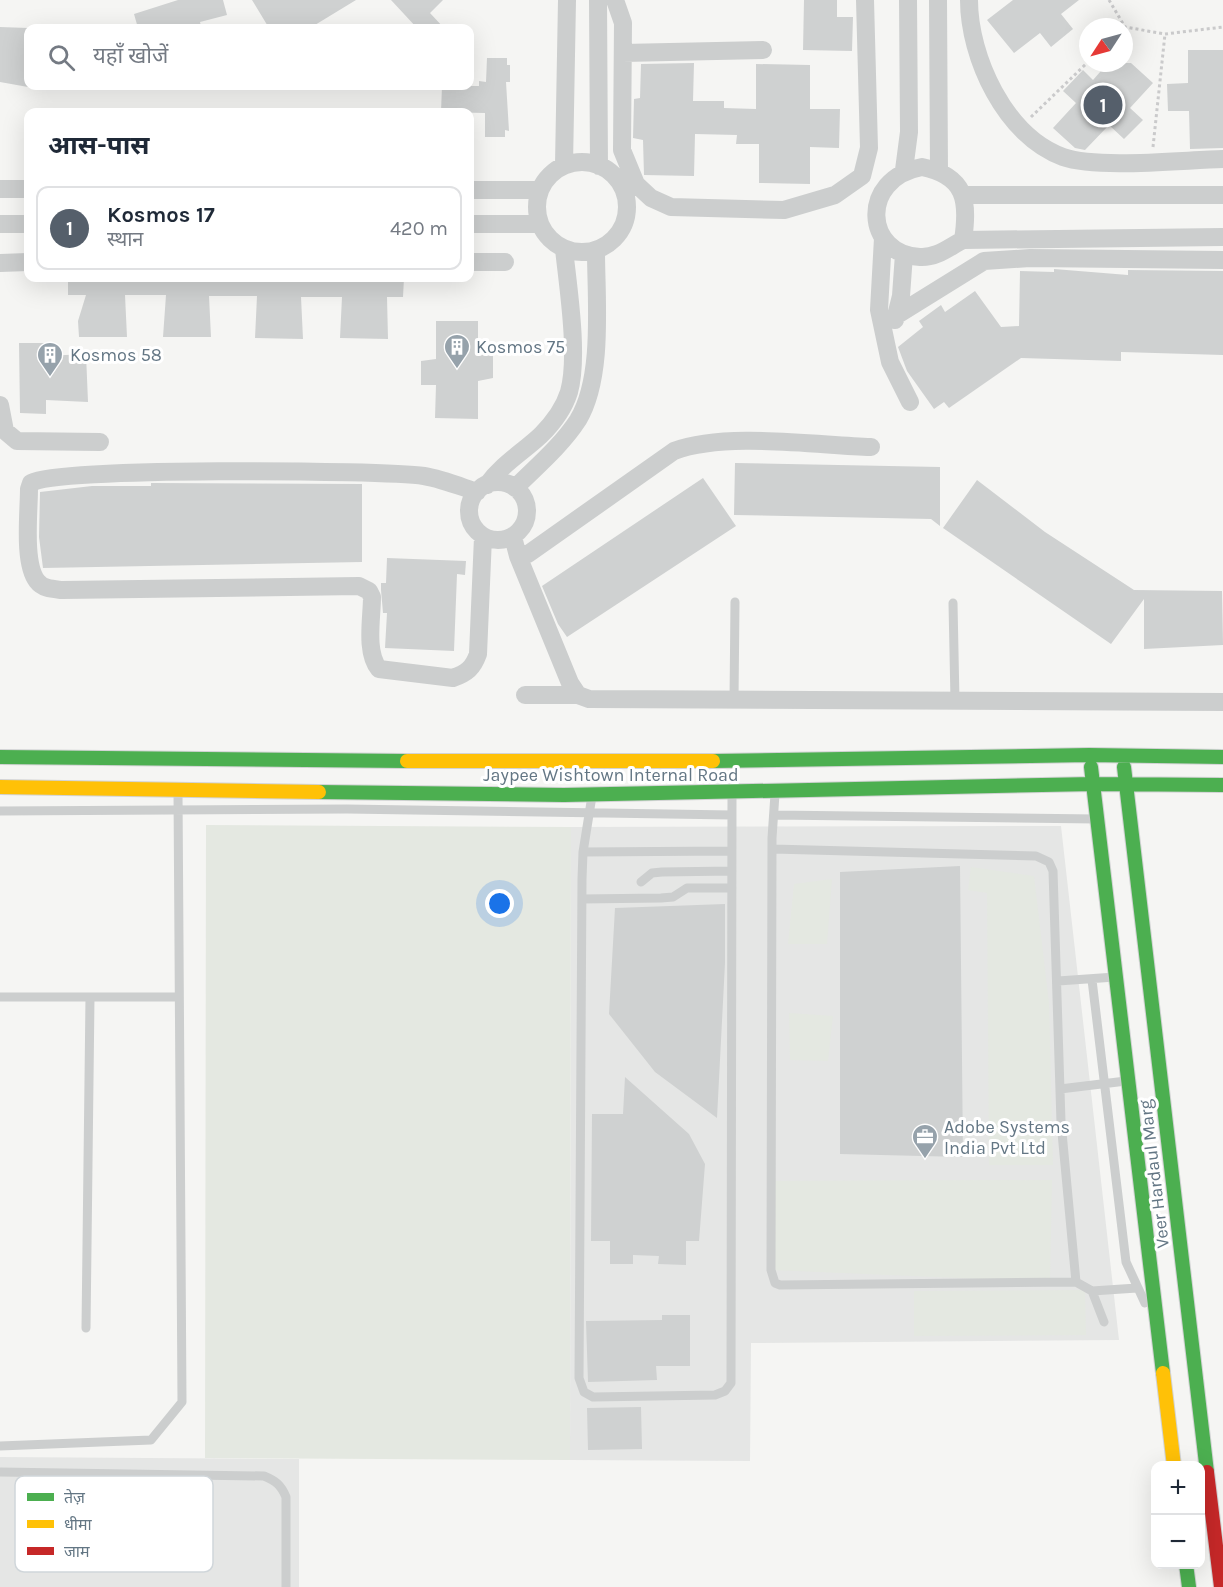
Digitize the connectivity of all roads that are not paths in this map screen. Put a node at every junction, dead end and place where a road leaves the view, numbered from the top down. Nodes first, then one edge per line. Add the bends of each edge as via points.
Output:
1 (567, 0) edge
2 (598, 0) edge
3 (615, 0) edge
4 (865, 0) edge
5 (908, 0) edge
6 (938, 0) edge
7 (969, 0) edge
8 (764, 50) dead end
9 (622, 53) junction
10 (1223, 159) edge
11 (1091, 162) junction
12 (564, 165) junction
13 (599, 166) junction
14 (904, 170) junction
15 (939, 170) junction
16 (0, 189) edge
17 (24, 189) edge
18 (474, 190) edge
19 (540, 190) junction
20 (1092, 194) junction
21 (964, 195) junction
22 (1223, 195) edge
23 (0, 224) edge
24 (24, 224) edge
25 (474, 224) edge
26 (540, 224) junction
27 (1223, 237) edge
28 (883, 238) junction
29 (963, 240) junction
30 (564, 249) junction
31 (596, 250) junction
32 (904, 254) junction
33 (1223, 260) edge
34 (24, 262) edge
35 (474, 262) edge
36 (505, 262) dead end
37 (0, 263) edge
38 (897, 315) junction
39 (884, 329) junction
40 (910, 402) dead end
41 (0, 405) edge
42 (100, 442) dead end
43 (871, 447) dead end
44 (482, 488) junction
45 (515, 488) junction
46 (483, 537) junction
47 (513, 537) junction
48 (518, 556) junction
49 (735, 602) dead end
50 (953, 603) dead end
51 (525, 695) dead end
52 (578, 695) junction
53 (734, 700) junction
54 (955, 700) junction
55 (1223, 702) edge
56 (1089, 755) junction
57 (1124, 756) junction
58 (0, 757) edge
59 (1223, 757) edge
60 (1094, 784) junction
61 (1126, 785) junction
62 (1223, 785) edge
63 (0, 787) edge
64 (178, 789) junction
65 (732, 792) junction
66 (776, 792) junction
67 (592, 794) junction
68 (178, 810) junction
69 (0, 811) edge
70 (589, 813) junction
71 (732, 815) junction
72 (774, 815) junction
73 (1098, 819) junction
74 (773, 849) junction
75 (731, 851) junction
76 (583, 852) junction
77 (732, 871) junction
78 (641, 882) dead end
79 (732, 888) junction
80 (582, 899) junction
81 (1117, 976) junction
82 (1092, 980) junction
83 (1058, 981) junction
84 (0, 997) edge
85 (90, 997) junction
86 (179, 997) junction
87 (1129, 1081) junction
88 (1105, 1082) junction
89 (1060, 1089) junction
90 (1077, 1282) junction
91 (1137, 1288) junction
92 (1092, 1291) junction
93 (1104, 1322) dead end
94 (1157, 1327) junction
95 (86, 1328) dead end
96 (0, 1446) edge
97 (1173, 1461) edge
98 (0, 1472) edge
99 (1187, 1569) edge
100 (286, 1587) edge
101 (1189, 1587) edge
102 (1221, 1587) edge

1 - 12 street
2 - 13 street
3 - 9 street via 623,23
4 - 9 street via 869,148 862,176 835,195 784,210 671,207 651,198 636,184 622,150
5 - 14 street via 909,132
6 - 15 street
7 - 11 street via 975,53 997,95 1021,127 1045,148 1064,157
8 - 9 street
10 - 11 street
11 - 20 street
12 - 13 street via 582,162
12 - 19 street via 550,175
13 - 31 street via 614,175 624,190 627,208 614,240
14 - 15 street
14 - 28 street via 890,180 880,195 876,212
15 - 21 street via 954,180
16 - 17 street
18 - 19 street
19 - 26 street via 536,207
20 - 21 street
20 - 22 street
21 - 29 street via 967,213
23 - 24 street
25 - 26 street
26 - 30 street via 550,239
27 - 29 street
28 - 32 street
28 - 39 street via 879,310
29 - 32 street via 939,254 921,258
30 - 31 street via 581,253
30 - 44 street via 571,354 568,393 560,411 541,435
31 - 45 street via 596,327 590,391 579,419
32 - 38 street
33 - 38 street via 984,261
34 - 37 street
35 - 36 street
38 - 39 street
39 - 40 street via 890,362
41 - 42 street via 5,431 16,441
43 - 48 street via 694,443 674,451 528,554
44 - 45 street via 496,483
44 - 46 street via 471,501 469,512 471,523
44 - 46 street via 423,476 371,472 100,473 41,477 29,489 30,567 38,582 62,591 359,585 372,597 372,652 379,669 453,678 473,666 478,654
45 - 47 street via 524,499 527,512 523,526
46 - 47 street
47 - 48 street
48 - 52 street
49 - 53 lane
50 - 54 lane
51 - 52 street
52 - 53 street via 589,699
53 - 54 street
54 - 55 street
56 - 57 street, Jaypee Wishtown Internal Road
56 - 58 street, Jaypee Wishtown Internal Road via 608,763
56 - 60 street, Veer Hardaul Marg
57 - 59 street, Jaypee Wishtown Internal Road
57 - 61 street, Veer Hardaul Marg
60 - 61 street, Jaypee Wishtown Internal Road
60 - 66 street, Jaypee Wishtown Internal Road
60 - 73 street, Veer Hardaul Marg
61 - 62 street, Jaypee Wishtown Internal Road
61 - 102 street, Veer Hardaul Marg
63 - 64 street, Jaypee Wishtown Internal Road
64 - 67 street, Jaypee Wishtown Internal Road
64 - 68 lane
65 - 66 street, Jaypee Wishtown Internal Road
65 - 67 street, Jaypee Wishtown Internal Road
65 - 71 lane
66 - 72 lane
67 - 70 lane
68 - 69 lane
68 - 70 lane via 347,808
68 - 86 lane
70 - 71 lane
70 - 76 lane
71 - 75 lane
72 - 73 lane
72 - 74 lane
73 - 81 street, Veer Hardaul Marg
74 - 83 lane via 1043,858 1050,862 1053,871
74 - 90 lane via 774,1283
75 - 76 lane
75 - 77 lane
76 - 80 lane
77 - 78 lane via 652,873
77 - 79 lane
79 - 80 lane via 687,888 673,897 660,898
79 - 80 lane via 731,1383 715,1395 593,1397 580,1386
81 - 82 lane
81 - 87 street, Veer Hardaul Marg
82 - 83 lane
82 - 88 lane
83 - 89 lane
84 - 85 lane
85 - 86 lane
85 - 95 lane
86 - 96 lane via 182,1402 152,1440
87 - 88 lane
87 - 94 street, Veer Hardaul Marg
88 - 89 lane
88 - 91 lane via 1126,1262
89 - 90 lane
90 - 92 lane
91 - 92 lane
91 - 94 lane
92 - 93 lane
94 - 97 street, Veer Hardaul Marg
98 - 100 lane via 264,1476 281,1486 286,1497
99 - 101 street

